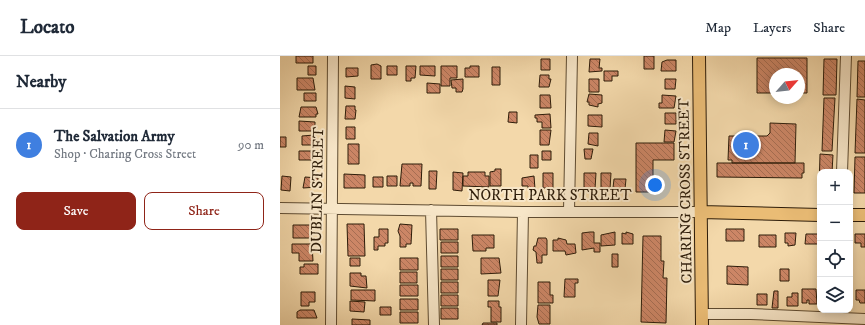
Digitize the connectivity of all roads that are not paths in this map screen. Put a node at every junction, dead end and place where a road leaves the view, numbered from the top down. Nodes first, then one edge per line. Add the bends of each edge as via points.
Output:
1 (333, 56) edge
2 (572, 56) edge
3 (699, 56) edge
4 (846, 56) edge
5 (842, 169) edge
6 (280, 208) edge
7 (332, 209) junction
8 (431, 210) junction
9 (569, 211) junction
10 (523, 212) junction
11 (701, 212) junction
12 (817, 214) edge
13 (853, 215) edge
14 (865, 215) edge
15 (865, 319) edge
16 (702, 320) edge
17 (331, 325) edge
18 (434, 325) edge
19 (521, 325) edge

1 - 7 street, DUBLIN STREET
2 - 9 street
3 - 11 main road, CHARING CROSS STREET
4 - 5 street
6 - 7 street, NORTH PARK STREET
7 - 8 street, NORTH PARK STREET
7 - 17 street, DUBLIN STREET
8 - 10 street, NORTH PARK STREET
8 - 18 street
9 - 10 street, NORTH PARK STREET
9 - 11 street, NORTH PARK STREET
10 - 19 street
11 - 12 main road, NORTH PARK STREET
11 - 16 main road, CHARING CROSS STREET
13 - 14 main road
15 - 16 street

